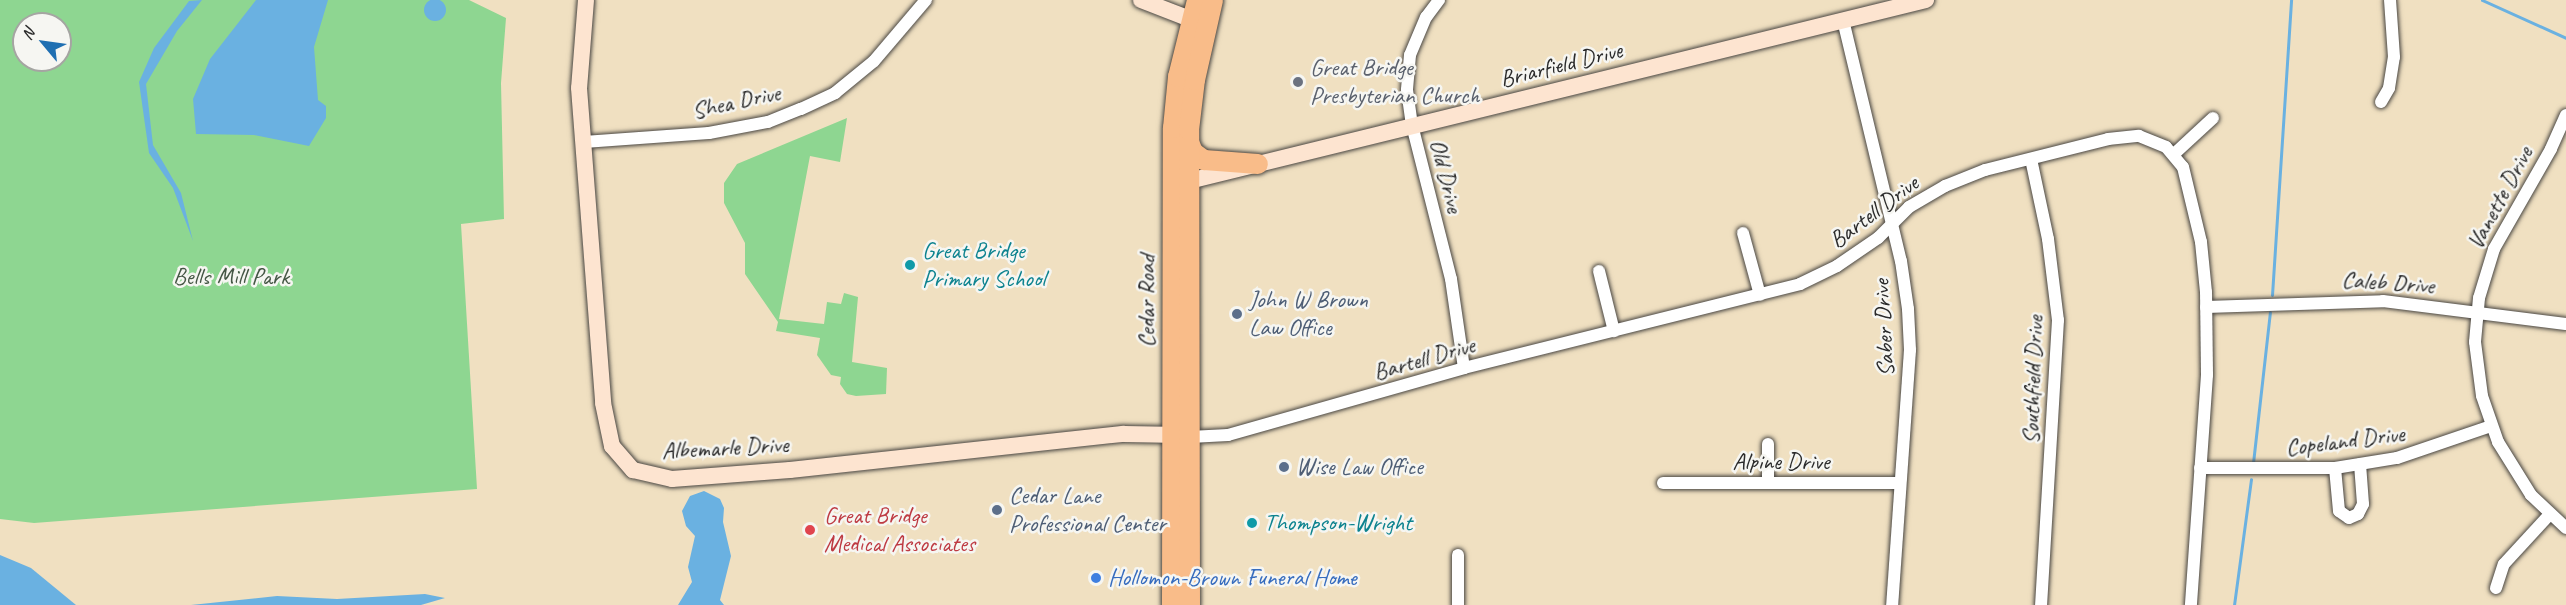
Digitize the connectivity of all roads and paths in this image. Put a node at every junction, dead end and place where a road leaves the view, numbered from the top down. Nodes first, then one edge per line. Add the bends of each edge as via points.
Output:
1 (586, 0) edge
2 (926, 0) edge
3 (1141, 0) edge
4 (1197, 0) edge
5 (1213, 0) edge
6 (1438, 0) edge
7 (1926, 0) edge
8 (2390, 0) edge
9 (1843, 20) junction
10 (1199, 23) junction
11 (2381, 102) dead end
12 (2566, 115) edge
13 (2213, 118) dead end
14 (1412, 125) junction
15 (2562, 138) edge
16 (584, 142) junction
17 (1190, 142) junction
18 (2174, 154) junction
19 (2031, 159) junction
20 (1258, 164) junction
21 (1181, 177) junction
22 (1891, 224) junction
23 (1743, 233) dead end
24 (1599, 271) dead end
25 (1760, 296) junction
26 (2206, 307) junction
27 (2477, 312) junction
28 (2566, 324) edge
29 (1614, 331) junction
30 (1464, 368) junction
31 (2491, 426) junction
32 (1181, 435) junction
33 (1768, 444) dead end
34 (2360, 464) junction
35 (2200, 468) junction
36 (2335, 468) junction
37 (1663, 483) dead end
38 (1768, 483) junction
39 (1898, 483) junction
40 (2550, 514) junction
41 (2566, 528) edge
42 (1458, 555) dead end
43 (2496, 588) dead end
44 (1172, 605) edge
45 (1190, 605) edge
46 (1458, 605) edge
47 (1892, 605) edge
48 (2041, 605) edge
49 (2191, 605) edge

1 - 16 street, Albemarle Drive via 579,63
2 - 16 street, Shea Drive via 874,61 835,93 801,109 768,122 710,133
3 - 10 street
4 - 10 main road, Cedar Road
5 - 10 main road, Cedar Road
6 - 14 street, Old Drive via 1410,55 1407,90
7 - 9 street, Briarfield Drive
8 - 11 street via 2394,57 2389,88
9 - 14 street, Briarfield Drive
9 - 22 street, Saber Drive
10 - 17 main road, Cedar Road
10 - 21 main road, Cedar Road via 1175,102
12 - 15 street, Vanette Drive
13 - 18 street
14 - 20 street, Briarfield Drive
14 - 30 street, Old Drive via 1451,279
15 - 27 street, Vanette Drive via 2494,249
16 - 32 street, Albemarle Drive via 606,426 616,453 633,470 672,479 1061,440
17 - 20 main road via 1193,152 1204,160
17 - 21 main road, Cedar Road
18 - 19 street, Bartell Drive via 2153,140 2128,136
18 - 26 street via 2190,187
19 - 22 street, Bartell Drive via 1985,170 1945,186 1909,207
19 - 48 street, Southfield Drive via 2048,239 2058,320
20 - 21 street, Briarfield Drive
21 - 32 main road, Cedar Road
22 - 25 street, Bartell Drive via 1837,266 1800,284
22 - 39 street, Saber Drive via 1909,324
23 - 25 street
24 - 29 street
25 - 29 street, Bartell Drive
26 - 27 street, Caleb Drive via 2364,300
26 - 35 street
27 - 28 street, Caleb Drive
27 - 31 street, Vanette Drive via 2477,369
29 - 30 street, Bartell Drive
30 - 32 street, Bartell Drive via 1228,435
31 - 34 street, Copeland Drive via 2429,450
31 - 40 street, Vanette Drive via 2514,472
32 - 44 main road, Cedar Road
32 - 45 main road, Cedar Road
33 - 38 street
34 - 36 street, Copeland Drive
34 - 36 street via 2363,504 2358,514 2349,518 2339,512
35 - 36 street, Copeland Drive
35 - 49 street
37 - 38 street, Alpine Drive
38 - 39 street, Alpine Drive
39 - 47 street, Saber Drive
40 - 41 street, Vanette Drive
40 - 43 street via 2508,558
42 - 46 street

